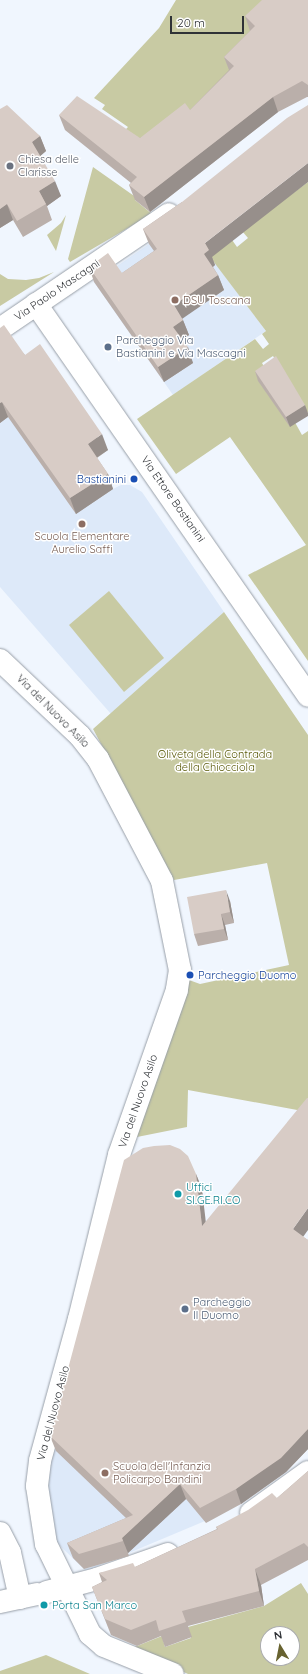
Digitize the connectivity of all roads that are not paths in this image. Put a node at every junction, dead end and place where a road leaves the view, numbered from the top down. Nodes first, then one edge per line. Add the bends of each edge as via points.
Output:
1 (186, 202) edge
2 (41, 311) junction
3 (0, 329) edge
4 (0, 660) edge
5 (308, 696) edge
6 (308, 1472) edge
7 (231, 1525) edge
8 (0, 1533) edge
9 (190, 1545) edge
10 (69, 1586) junction
11 (26, 1596) edge
12 (173, 1674) edge

1 - 2 street, Via Paolo Mascagni
2 - 3 street, Via Paolo Mascagni
2 - 5 street, Via Ettore Bastianini
4 - 10 street, Via del Nuovo Asilo via 80,736 101,765 162,882 180,970 177,990 119,1155 79,1319 38,1470 37,1494 44,1538 51,1556
6 - 7 street via 279,1495
8 - 11 street
9 - 10 street via 129,1569
10 - 11 street
10 - 12 street, Via del Nuovo Asilo via 86,1629 95,1640

